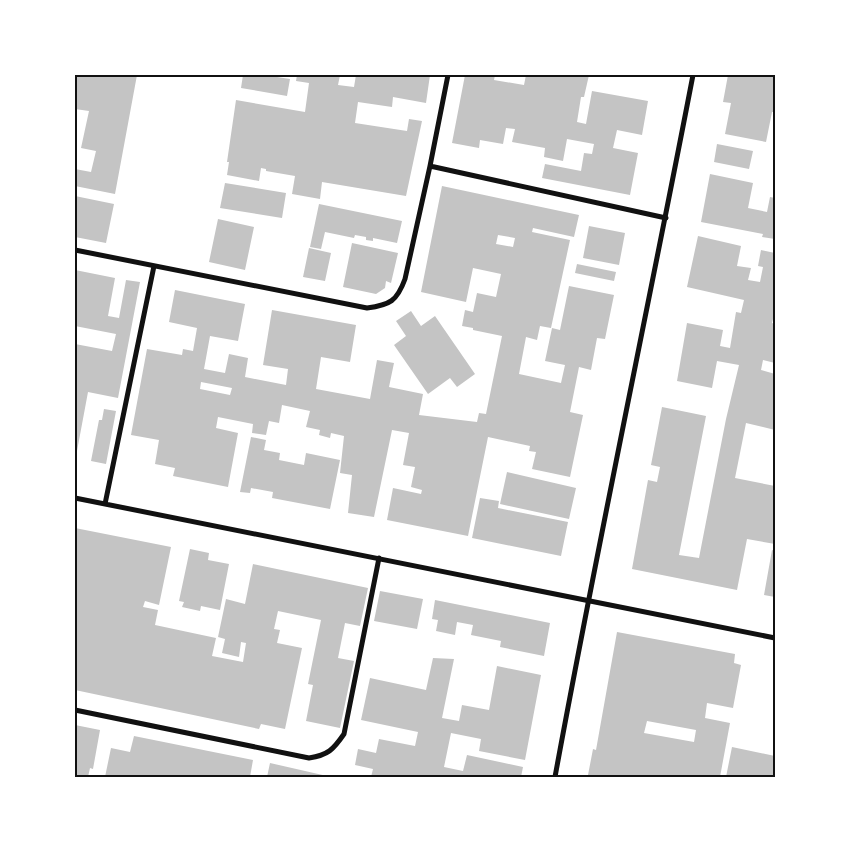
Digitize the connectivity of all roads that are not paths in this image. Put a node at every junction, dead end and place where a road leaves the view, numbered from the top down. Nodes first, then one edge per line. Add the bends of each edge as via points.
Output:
1 (448, 75) edge
2 (693, 75) edge
3 (430, 166) junction
4 (666, 218) junction
5 (75, 250) edge
6 (154, 266) junction
7 (75, 498) edge
8 (105, 504) junction
9 (379, 558) junction
10 (587, 601) junction
11 (775, 638) edge
12 (75, 710) edge
13 (555, 777) edge

1 - 3 street
2 - 4 street
3 - 4 street
3 - 6 street via 405,279 393,301 382,306 367,308
4 - 10 street
5 - 6 street
6 - 8 street
7 - 8 street
8 - 9 street
9 - 10 street
9 - 12 street via 344,734 334,748 322,756 309,758
10 - 11 street
10 - 13 street

